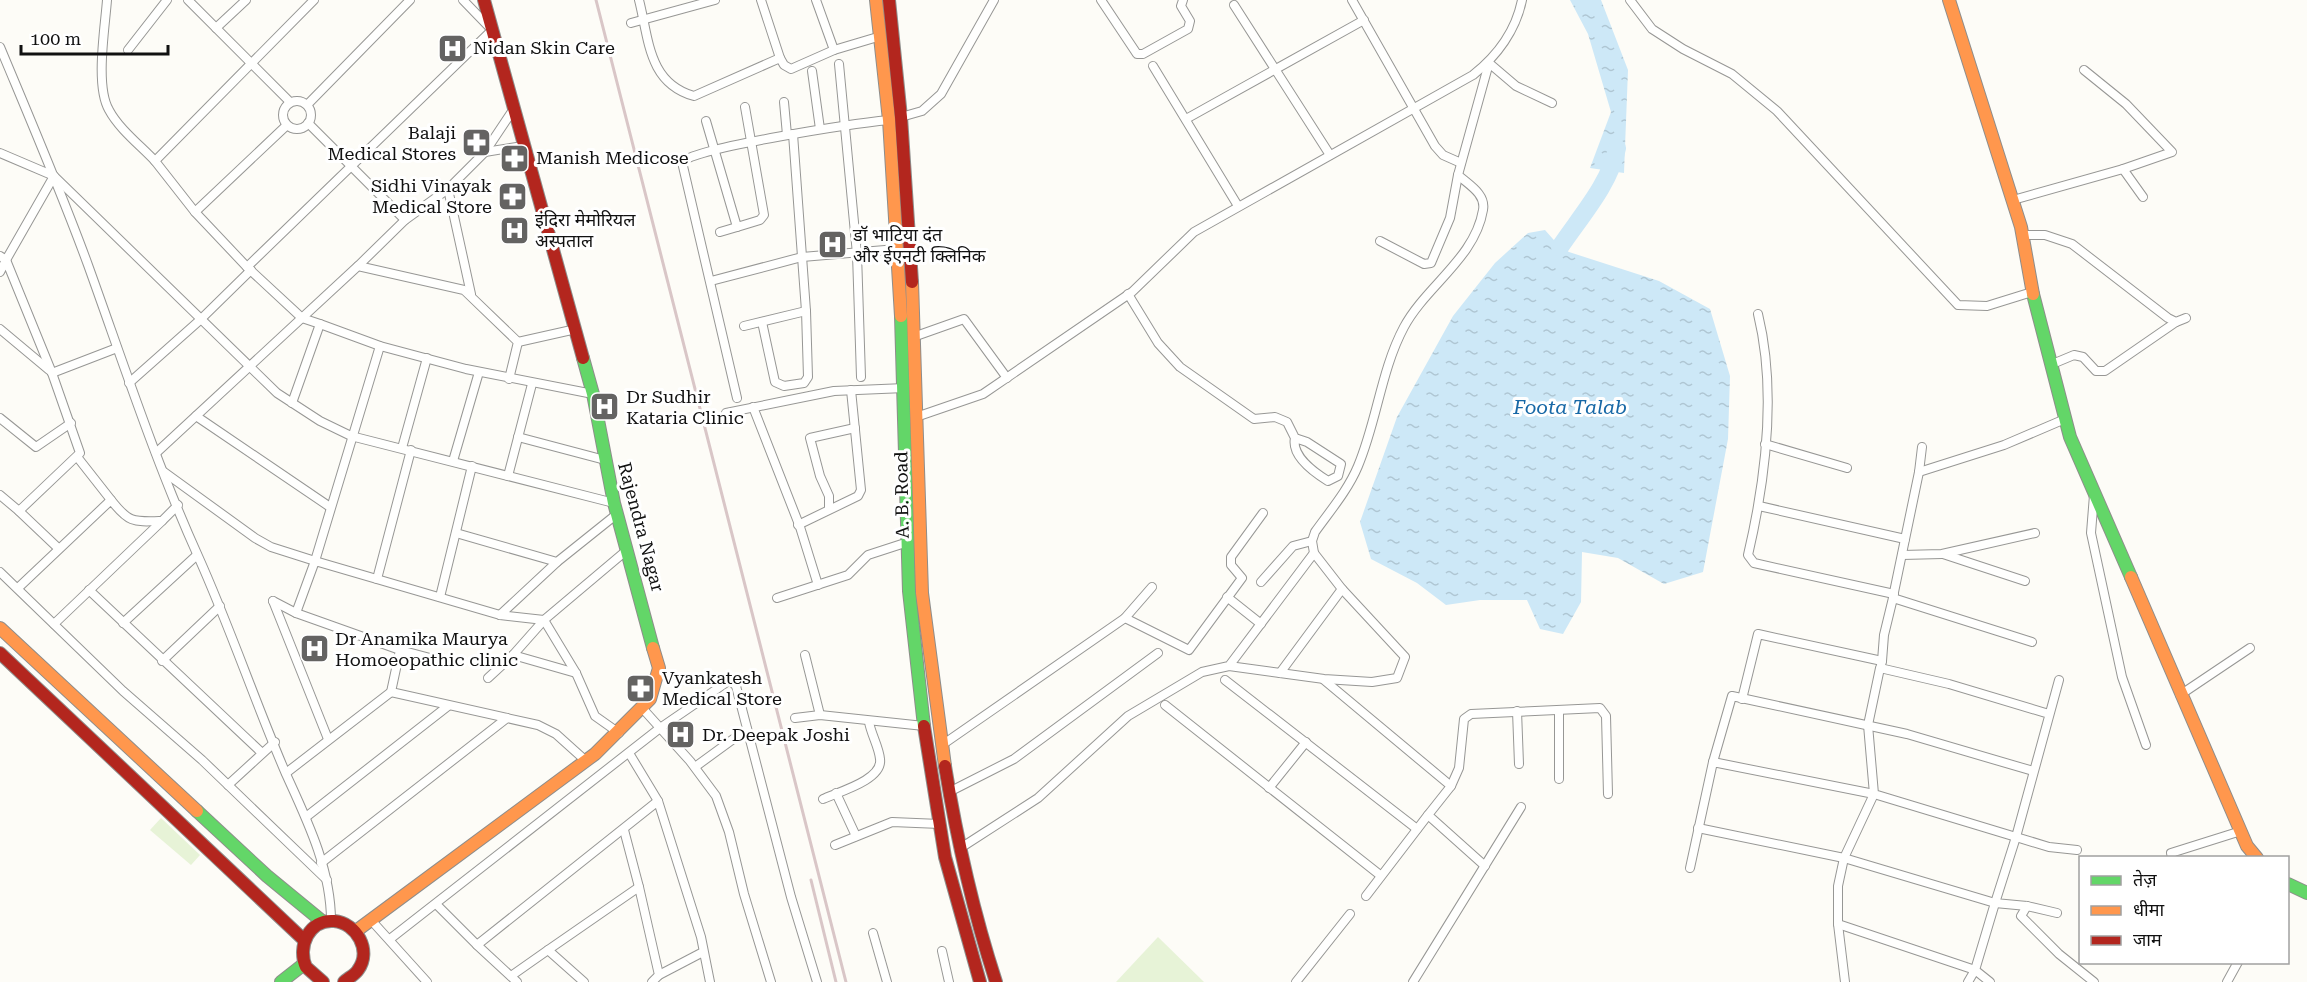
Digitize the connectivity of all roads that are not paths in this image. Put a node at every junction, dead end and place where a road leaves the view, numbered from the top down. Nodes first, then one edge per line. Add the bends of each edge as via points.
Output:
1 (106, 0) edge
2 (166, 0) edge
3 (188, 0) edge
4 (246, 0) edge
5 (314, 0) edge
6 (410, 0) edge
7 (463, 0) edge
8 (484, 0) edge
9 (639, 0) edge
10 (715, 0) edge
11 (761, 0) edge
12 (816, 0) edge
13 (876, 0) edge
14 (889, 0) edge
15 (994, 0) edge
16 (1101, 0) edge
17 (1183, 0) edge
18 (1352, 0) edge
19 (1522, 0) edge
20 (1630, 0) edge
21 (1949, 0) edge
22 (696, 3) edge
23 (1234, 5) dead end
24 (644, 20) junction
25 (1364, 20) junction
26 (631, 23) dead end
27 (216, 28) junction
28 (492, 30) junction
29 (880, 36) junction
30 (0, 47) edge
31 (128, 50) dead end
32 (834, 50) junction
33 (780, 58) junction
34 (1489, 63) junction
35 (839, 64) dead end
36 (252, 65) junction
37 (1154, 66) dead end
38 (1275, 69) junction
39 (2084, 70) dead end
40 (812, 71) dead end
41 (290, 102) junction
42 (784, 102) dead end
43 (1552, 103) dead end
44 (307, 105) junction
45 (746, 107) dead end
46 (1414, 108) junction
47 (513, 110) junction
48 (895, 118) junction
49 (1186, 119) junction
50 (706, 121) dead end
51 (308, 123) junction
52 (286, 125) junction
53 (845, 125) junction
54 (820, 129) junction
55 (790, 135) junction
56 (753, 143) junction
57 (523, 146) junction
58 (715, 150) junction
59 (484, 152) junction
60 (0, 153) edge
61 (1330, 155) junction
62 (155, 161) junction
63 (1461, 163) junction
64 (350, 168) junction
65 (2123, 169) junction
66 (1458, 175) junction
67 (54, 176) junction
68 (448, 189) junction
69 (2143, 197) dead end
70 (2013, 200) junction
71 (1238, 206) junction
72 (195, 212) junction
73 (405, 220) junction
74 (737, 226) junction
75 (720, 232) dead end
76 (2023, 235) junction
77 (1380, 241) dead end
78 (897, 249) junction
79 (857, 254) junction
80 (3, 258) edge
81 (802, 258) junction
82 (358, 266) junction
83 (249, 269) junction
84 (0, 271) edge
85 (711, 281) junction
86 (2032, 292) junction
87 (471, 294) junction
88 (1128, 294) junction
89 (806, 311) junction
90 (1758, 314) dead end
91 (302, 318) junction
92 (2186, 318) dead end
93 (200, 320) junction
94 (762, 322) junction
95 (2176, 322) junction
96 (320, 324) junction
97 (744, 326) dead end
98 (0, 329) edge
99 (576, 329) junction
100 (916, 336) junction
101 (518, 342) junction
102 (380, 346) junction
103 (117, 348) junction
104 (427, 358) junction
105 (2050, 365) junction
106 (250, 366) junction
107 (479, 372) junction
108 (52, 373) junction
109 (861, 377) dead end
110 (1006, 378) junction
111 (509, 379) junction
112 (129, 383) junction
113 (532, 384) junction
114 (905, 388) junction
115 (850, 390) junction
116 (593, 394) junction
117 (737, 398) dead end
118 (292, 403) junction
119 (753, 407) junction
120 (726, 413) dead end
121 (196, 416) junction
122 (919, 416) junction
123 (0, 418) edge
124 (2065, 419) junction
125 (71, 423) junction
126 (855, 428) junction
127 (351, 436) junction
128 (518, 436) junction
129 (1295, 438) junction
130 (1765, 444) junction
131 (1922, 447) dead end
132 (407, 449) junction
133 (156, 453) junction
134 (78, 458) junction
135 (604, 460) junction
136 (453, 461) junction
137 (472, 466) junction
138 (1847, 468) dead end
139 (164, 472) junction
140 (1919, 472) junction
141 (508, 476) junction
142 (2094, 494) junction
143 (0, 495) edge
144 (111, 500) junction
145 (178, 505) junction
146 (1759, 506) junction
147 (330, 507) junction
148 (829, 508) junction
149 (616, 509) junction
150 (19, 511) junction
151 (1263, 513) dead end
152 (162, 521) junction
153 (798, 525) junction
154 (2035, 533) dead end
155 (456, 534) junction
156 (1905, 539) junction
157 (1312, 541) junction
158 (908, 542) junction
159 (58, 548) junction
160 (627, 550) junction
161 (1314, 553) junction
162 (1942, 554) junction
163 (197, 555) junction
164 (1902, 555) junction
165 (315, 561) junction
166 (557, 562) junction
167 (0, 572) edge
168 (376, 579) junction
169 (2025, 581) dead end
170 (1261, 582) dead end
171 (818, 585) junction
172 (1152, 587) dead end
173 (18, 588) junction
174 (1342, 589) junction
175 (89, 590) junction
176 (1894, 596) junction
177 (440, 597) junction
178 (1227, 597) junction
179 (777, 598) dead end
180 (220, 606) junction
181 (296, 613) junction
182 (500, 615) junction
183 (1125, 618) junction
184 (544, 620) junction
185 (123, 623) junction
186 (54, 624) junction
187 (1261, 624) junction
188 (0, 628) edge
189 (2031, 642) dead end
190 (2250, 648) dead end
191 (400, 650) junction
192 (0, 653) edge
193 (1158, 653) dead end
194 (513, 655) junction
195 (805, 655) dead end
196 (162, 661) junction
197 (449, 663) dead end
198 (1881, 665) junction
199 (1229, 666) junction
200 (1280, 673) junction
201 (576, 674) junction
202 (488, 678) dead end
203 (1226, 680) dead end
204 (1324, 680) junction
205 (2059, 680) dead end
206 (391, 692) junction
207 (2180, 695) junction
208 (1742, 699) junction
209 (1165, 705) dead end
210 (448, 706) junction
211 (643, 709) junction
212 (1559, 710) junction
213 (1517, 711) junction
214 (2049, 714) junction
215 (820, 715) junction
216 (507, 718) junction
217 (795, 718) dead end
218 (868, 722) junction
219 (1868, 725) junction
220 (924, 726) junction
221 (660, 728) junction
222 (747, 729) junction
223 (619, 733) junction
224 (328, 739) junction
225 (275, 742) junction
226 (1306, 742) junction
227 (942, 745) junction
228 (2146, 745) dead end
229 (262, 753) junction
230 (629, 753) junction
231 (586, 761) junction
232 (1713, 762) junction
233 (1519, 764) dead end
234 (695, 767) junction
235 (2033, 771) junction
236 (286, 773) junction
237 (1559, 779) dead end
238 (228, 785) junction
239 (1451, 786) junction
240 (1269, 788) junction
241 (949, 792) junction
242 (836, 793) junction
243 (1608, 794) dead end
244 (1874, 794) junction
245 (823, 799) dead end
246 (658, 801) junction
247 (1521, 807) dead end
248 (1428, 815) junction
249 (306, 817) junction
250 (940, 824) junction
251 (1698, 828) junction
252 (1418, 829) junction
253 (624, 830) junction
254 (2241, 831) junction
255 (856, 836) junction
256 (2016, 837) junction
257 (835, 845) dead end
258 (959, 849) junction
259 (2077, 850) dead end
260 (2172, 856) edge
261 (2255, 856) edge
262 (1844, 858) junction
263 (321, 863) junction
264 (1485, 866) junction
265 (1690, 868) dead end
266 (1380, 875) junction
267 (327, 880) junction
268 (2289, 885) edge
269 (639, 887) junction
270 (2307, 894) edge
271 (1366, 896) dead end
272 (1995, 903) junction
273 (436, 904) junction
274 (2027, 906) junction
275 (2057, 913) dead end
276 (1350, 914) dead end
277 (371, 920) junction
278 (327, 922) junction
279 (1838, 924) junction
280 (356, 931) junction
281 (873, 933) dead end
282 (390, 939) junction
283 (304, 940) junction
284 (477, 945) junction
285 (548, 950) junction
286 (942, 951) dead end
287 (703, 952) junction
288 (2237, 964) edge
289 (1976, 970) junction
290 (313, 976) edge
291 (514, 979) edge
292 (656, 979) edge
293 (281, 982) edge
294 (294, 982) edge
295 (344, 982) edge
296 (427, 982) edge
297 (584, 982) edge
298 (710, 982) edge
299 (771, 982) edge
300 (817, 982) edge
301 (887, 982) edge
302 (949, 982) edge
303 (980, 982) edge
304 (996, 982) edge
305 (1296, 982) edge
306 (1413, 982) edge
307 (1845, 982) edge
308 (1968, 982) edge
309 (1990, 982) edge
310 (2094, 982) edge
311 (2227, 982) edge

1 - 62 street via 102,72 106,105
2 - 31 street
3 - 27 street
4 - 27 street
5 - 36 street
6 - 44 street
7 - 28 street
8 - 28 main road, Rajendra Nagar
9 - 24 street
10 - 22 street
11 - 33 street
12 - 32 street
13 - 29 main road, A. B. Road
14 - 48 main road, A. B. Road
15 - 48 street via 941,94 922,111
16 - 17 street via 1137,54 1188,29 1190,21 1181,6
18 - 25 street
19 - 34 street via 1516,22
20 - 86 street via 1652,28 1732,74 1777,111 1958,306 1987,306
21 - 70 main road
22 - 24 street
23 - 38 street
24 - 26 street
24 - 33 street via 661,76 666,83 694,96
25 - 38 street
25 - 46 street
27 - 36 street
28 - 47 main road, Rajendra Nagar
28 - 64 street
29 - 32 street
29 - 48 main road, A. B. Road
30 - 67 street
32 - 33 street via 791,69
34 - 43 street via 1516,86
34 - 46 street
34 - 63 street
35 - 53 street
36 - 41 street
36 - 62 street
37 - 49 street
38 - 49 street
38 - 61 street
39 - 65 street via 2126,104 2172,152
40 - 54 street
41 - 44 street
41 - 52 street via 283,111
42 - 55 street
44 - 51 street via 311,114
45 - 56 street
46 - 61 street
46 - 63 street via 1439,152
47 - 57 main road, Rajendra Nagar
47 - 59 street
48 - 53 street
48 - 78 main road, A. B. Road
48 - 100 main road, A. B. Road
49 - 71 street
50 - 58 street
51 - 52 street via 295,129
51 - 64 street
52 - 72 street
53 - 54 street
53 - 79 street
54 - 55 street
55 - 56 street
55 - 81 street
56 - 58 street
56 - 74 street via 764,215
57 - 59 street
57 - 99 main road, Rajendra Nagar
58 - 74 street
58 - 85 street via 685,158 681,165
59 - 68 street
60 - 67 street
61 - 71 street
62 - 72 street
63 - 66 street
64 - 73 street
64 - 83 street
65 - 69 street
65 - 70 street
66 - 77 street via 1450,218 1431,263 1424,264
66 - 157 street via 1482,197 1479,225 1455,263 1405,325 1357,469
67 - 80 street
67 - 93 street
67 - 103 street
68 - 73 street
68 - 87 street
70 - 76 main road
71 - 88 street via 1194,232
72 - 83 street
73 - 82 street
74 - 75 street
76 - 86 main road
76 - 95 street via 2045,235 2072,244
78 - 79 street
78 - 114 main road, A. B. Road
79 - 81 street
79 - 109 street
80 - 84 street
80 - 108 street
81 - 85 street
81 - 89 street
82 - 87 street
82 - 91 street
83 - 91 street
83 - 93 street
85 - 117 street
86 - 105 main road
87 - 101 street
88 - 110 street
88 - 129 street via 1158,342 1180,367 1254,419 1281,418
89 - 94 street
89 - 94 street via 808,377 804,383 784,386 775,382
90 - 130 street via 1766,348
91 - 96 street
91 - 106 street
92 - 95 street
93 - 106 street
93 - 112 street
94 - 97 street
95 - 105 street via 2105,371 2096,371 2083,357 2074,355
96 - 102 street
96 - 118 street
98 - 108 street
99 - 101 street
99 - 116 main road, Rajendra Nagar
100 - 110 street via 964,319
100 - 122 main road, A. B. Road
101 - 111 street
102 - 104 street
102 - 127 street
103 - 108 street
103 - 112 street
104 - 107 street
104 - 132 street
105 - 124 main road
106 - 118 street
106 - 121 street
107 - 111 street
107 - 136 street
108 - 125 street
110 - 122 street via 983,394
111 - 113 street
112 - 133 street
113 - 116 street
113 - 128 street
114 - 115 street
114 - 158 main road, A. B. Road
115 - 119 street
115 - 126 street
116 - 135 main road, Rajendra Nagar
118 - 127 street
119 - 120 street
119 - 153 street
121 - 133 street
121 - 147 street
122 - 227 main road, A. B. Road via 922,593
123 - 125 street via 36,447
124 - 140 street via 2004,445
124 - 142 main road
125 - 134 street via 80,447
126 - 148 street via 861,490 858,496
126 - 148 street via 810,438 829,496
127 - 132 street
127 - 147 street
128 - 135 street
128 - 141 street
129 - 129 street via 1337,460 1342,469 1338,476 1328,481 1322,477 1297,454
130 - 138 street
130 - 146 street
131 - 140 street
132 - 136 street
132 - 168 street
133 - 139 street
134 - 144 street
134 - 150 street
135 - 149 main road, Rajendra Nagar
136 - 137 street
137 - 141 street
137 - 155 street
139 - 145 street
139 - 165 street via 255,538
140 - 156 street
141 - 149 street
142 - 207 main road
142 - 228 street via 2091,533 2122,677
143 - 150 street
144 - 152 street via 131,521
144 - 159 street
145 - 152 street
145 - 163 street
146 - 156 street
146 - 176 street via 1748,555 1754,563
147 - 165 street
148 - 153 street
149 - 160 main road, Rajendra Nagar
149 - 166 street
150 - 159 street
151 - 178 street via 1231,557 1231,565 1242,578
152 - 175 street
153 - 171 street
154 - 162 street
155 - 166 street
155 - 177 street
156 - 164 street
157 - 161 street
157 - 170 street via 1293,546
158 - 171 street via 868,555 852,572
158 - 220 main road, A. B. Road via 909,591
159 - 173 street
160 - 184 street
160 - 211 main road, Rajendra Nagar via 659,668 657,684
161 - 174 street
161 - 187 street
162 - 164 street
162 - 169 street
163 - 180 street
163 - 185 street
164 - 176 street
165 - 168 street
165 - 181 street
166 - 182 street
167 - 173 street
168 - 177 street
171 - 179 street
172 - 183 street
173 - 186 street
174 - 200 street
174 - 204 street via 1405,657 1396,678 1386,681
175 - 185 street
175 - 186 street
176 - 189 street
176 - 198 street
177 - 182 street
178 - 183 street via 1189,650
178 - 187 street
180 - 196 street
180 - 225 street
181 - 191 street
181 - 224 street via 273,601
182 - 184 street
183 - 227 street
184 - 194 street
184 - 201 street
185 - 196 street
186 - 238 street
187 - 199 street
188 - 278 main road via 267,876
190 - 207 street
191 - 197 street
191 - 206 street
192 - 283 main road
193 - 241 street via 1014,759
194 - 201 street
194 - 202 street
195 - 215 street
196 - 229 street
198 - 208 street via 1758,634
198 - 214 street
198 - 219 street
199 - 200 street
199 - 258 street via 1202,672 1128,717 1038,798
200 - 204 street
201 - 223 street via 595,716
203 - 226 street
204 - 239 street
205 - 214 street
206 - 210 street
206 - 224 street
207 - 254 main road
208 - 219 street
208 - 232 street via 1732,696
209 - 240 street
210 - 216 street
210 - 249 street
211 - 221 street
211 - 223 main road, Rajendra Nagar
212 - 213 street
212 - 237 street
212 - 243 street via 1605,711
213 - 233 street
213 - 239 street via 1471,714 1464,719 1459,768
214 - 235 street
215 - 217 street
215 - 218 street
216 - 231 street via 547,729
216 - 263 street
218 - 220 street
218 - 242 street via 880,760 878,768 861,783
219 - 235 street
219 - 244 street
220 - 250 main road, A. B. Road
221 - 222 street via 730,680 736,686
221 - 230 street
221 - 234 street
222 - 234 street
222 - 300 street
223 - 231 main road, Rajendra Nagar
224 - 236 street
225 - 229 street
225 - 236 street
226 - 240 street
226 - 252 street
227 - 241 main road, A. B. Road
229 - 238 street
230 - 246 street
230 - 273 street
231 - 277 main road, Rajendra Nagar
232 - 244 street
232 - 251 street
234 - 299 street via 716,796 729,832
235 - 256 street
236 - 249 street
238 - 267 street
239 - 248 street
240 - 266 street
241 - 258 main road, A. B. Road
242 - 245 street
242 - 255 street
244 - 256 street
244 - 262 street
246 - 253 street
246 - 287 street
247 - 264 street
248 - 252 street
248 - 264 street
249 - 263 street
250 - 255 street via 892,822
250 - 303 main road, A. B. Road via 950,877
251 - 262 street
251 - 265 street
252 - 266 street
253 - 269 street
253 - 284 street
254 - 260 street
254 - 261 main road
255 - 257 street
256 - 259 street
256 - 272 street
258 - 304 main road, A. B. Road
262 - 272 street
262 - 279 street via 1838,886
263 - 267 street
264 - 306 street
266 - 271 street
267 - 278 street via 331,897
268 - 270 main road
269 - 285 street
269 - 292 street
272 - 274 street
272 - 289 street
273 - 282 street
273 - 284 street
274 - 275 street
274 - 310 street via 2021,916
276 - 305 street
277 - 280 main road, Rajendra Nagar
277 - 282 street
278 - 280 main road via 340,921
278 - 283 main road via 312,929
279 - 289 street
279 - 307 street
280 - 295 main road via 365,955 359,971
281 - 301 street
282 - 296 street
283 - 290 main road via 302,951
284 - 291 street
285 - 291 street
285 - 297 street
286 - 302 street
287 - 292 street
287 - 298 street
288 - 311 street
289 - 308 street
289 - 309 street
290 - 293 main road
290 - 294 main road

